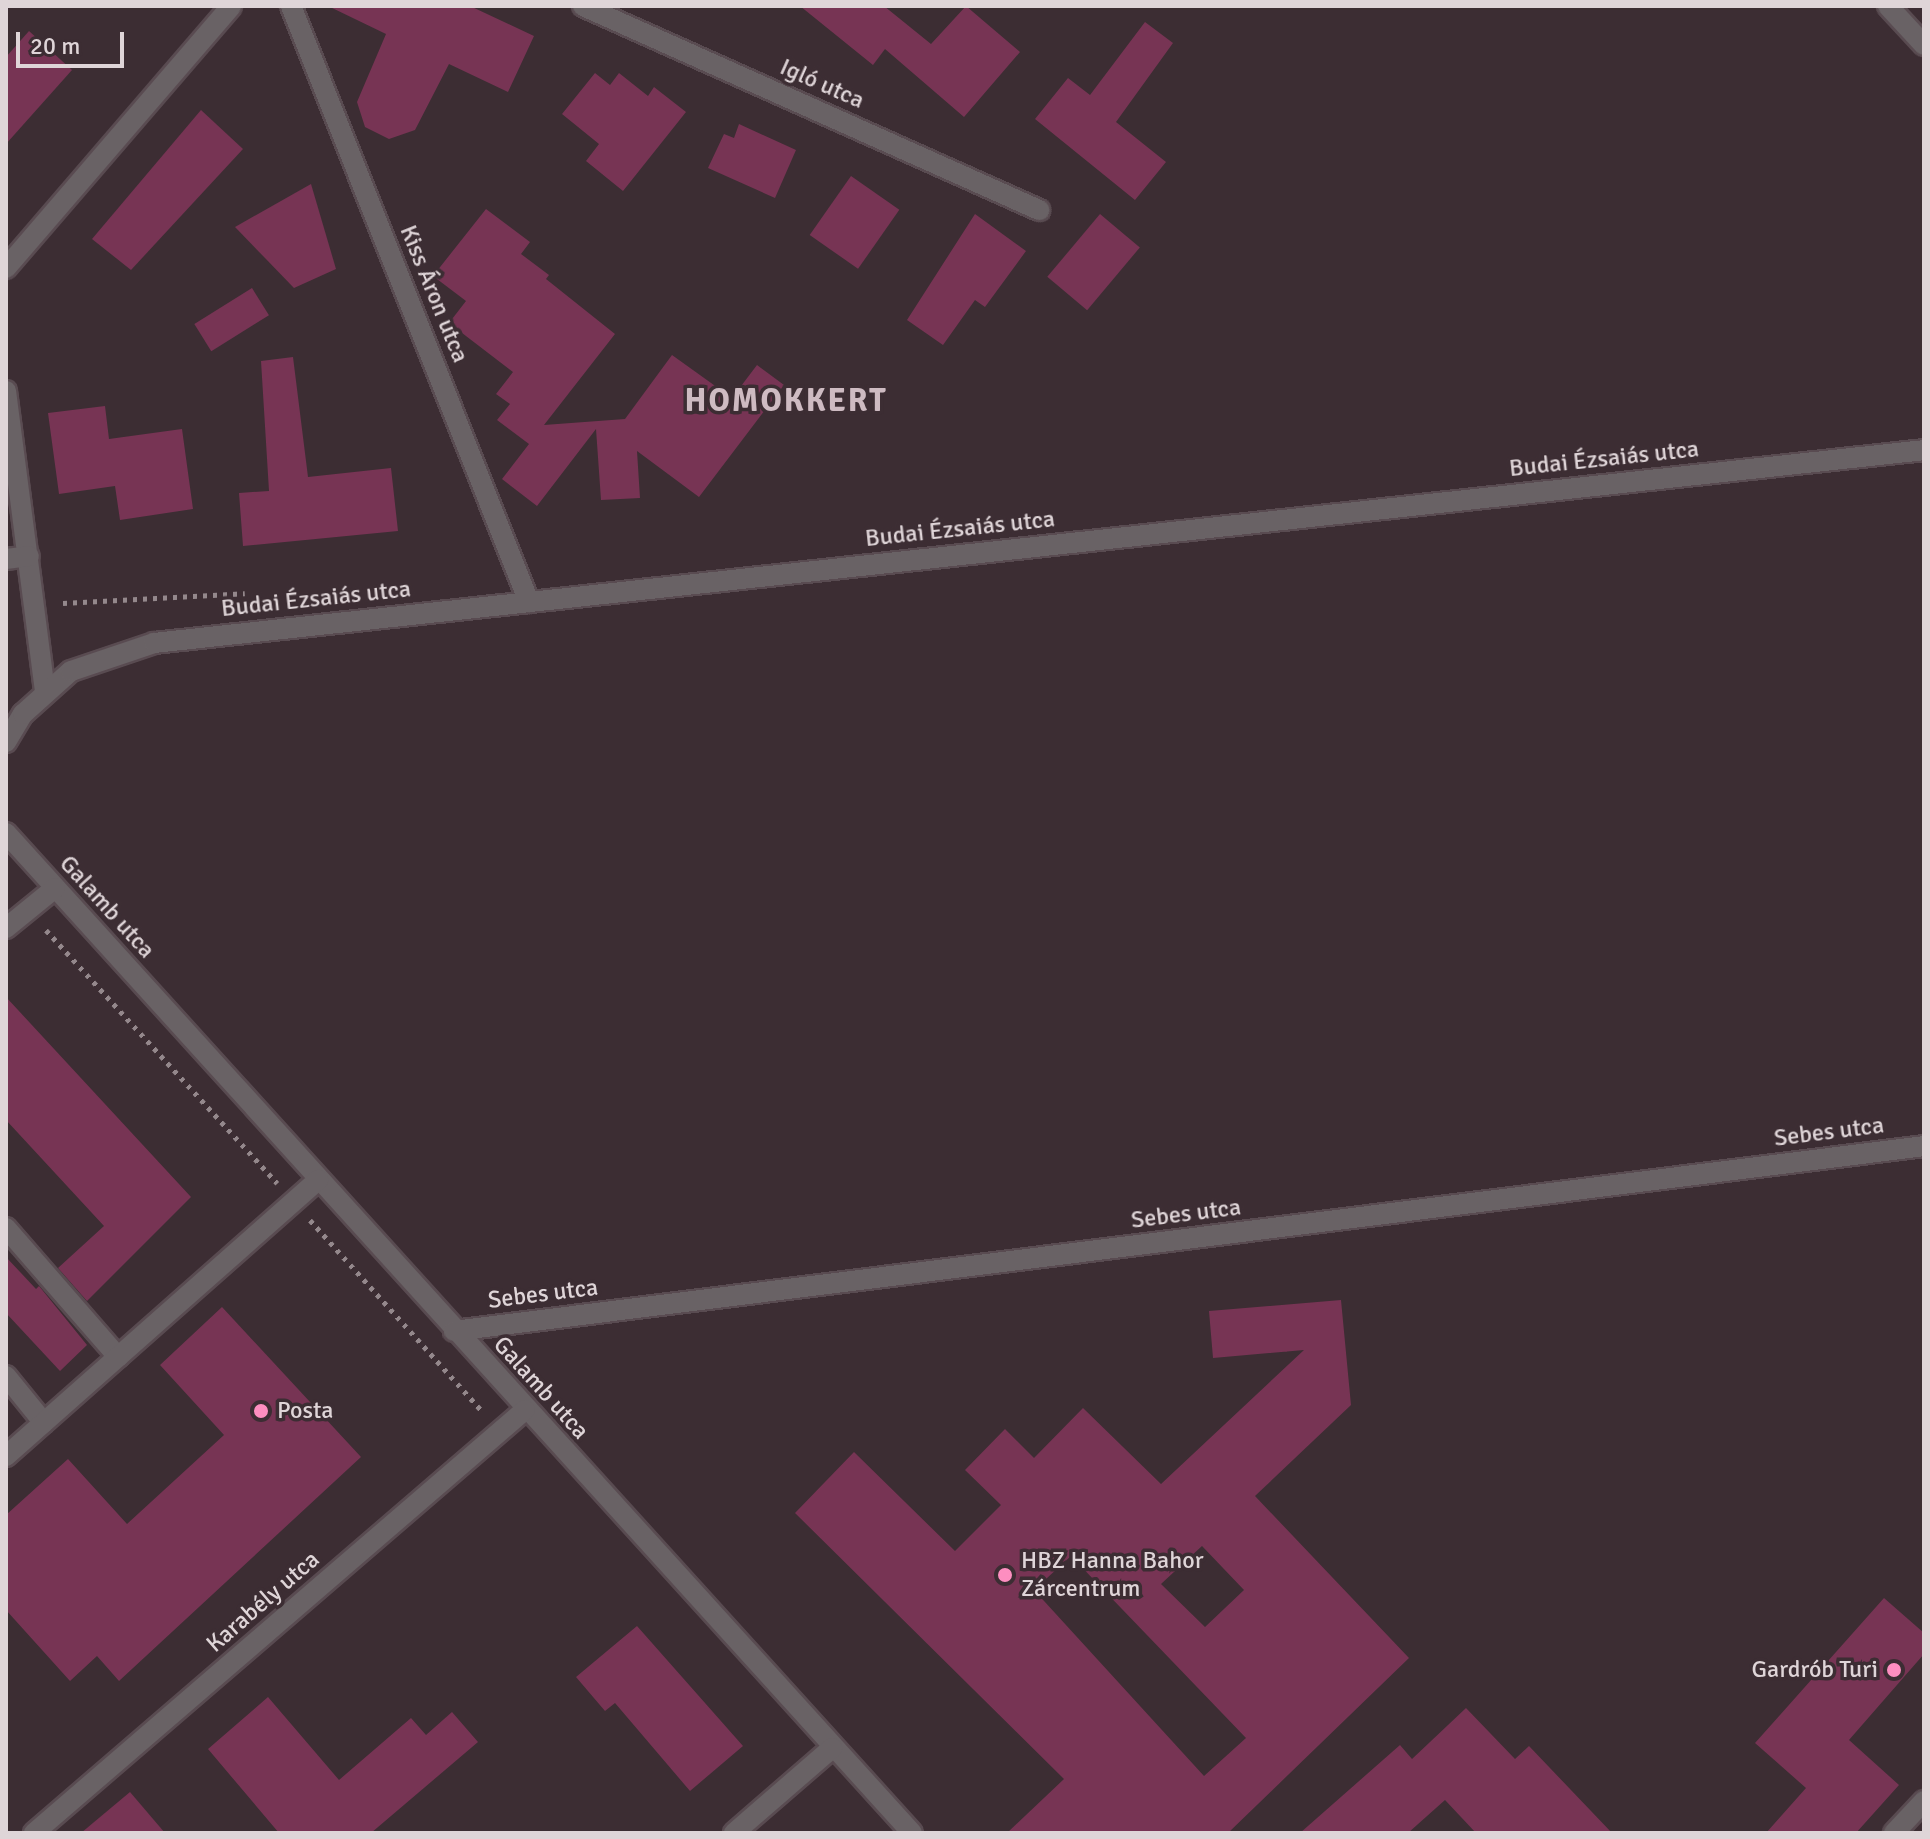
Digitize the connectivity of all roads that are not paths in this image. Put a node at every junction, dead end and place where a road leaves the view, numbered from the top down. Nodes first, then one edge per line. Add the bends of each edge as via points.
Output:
1 (231, 6) edge
2 (291, 6) edge
3 (583, 6) edge
4 (1888, 6) edge
5 (1924, 45) edge
6 (1039, 210) dead end
7 (6, 268) edge
8 (6, 391) edge
9 (1924, 450) edge
10 (13, 468) edge
11 (15, 502) edge
12 (29, 556) junction
13 (6, 559) edge
14 (529, 602) junction
15 (45, 690) junction
16 (14, 719) edge
17 (6, 742) edge
18 (6, 833) edge
19 (55, 888) junction
20 (6, 928) edge
21 (1924, 1146) edge
22 (318, 1180) junction
23 (6, 1228) edge
24 (454, 1331) junction
25 (118, 1357) junction
26 (6, 1376) edge
27 (525, 1410) junction
28 (44, 1423) junction
29 (6, 1456) edge
30 (832, 1748) junction
31 (1924, 1801) edge
32 (34, 1833) edge
33 (734, 1833) edge
34 (912, 1833) edge
35 (1894, 1833) edge

1 - 7 street
2 - 14 street, Kiss Áron utca
3 - 6 street, Igló utca
4 - 5 street
8 - 10 street
9 - 14 street, Budai Ézsaiás utca
10 - 11 street
11 - 12 street
12 - 13 street
12 - 15 street
14 - 15 street, Budai Ézsaiás utca via 154,643 71,671
15 - 16 street, Budai Ézsaiás utca
16 - 17 street, Budai Ézsaiás utca
18 - 19 street, Galamb utca
19 - 20 street
19 - 22 street, Galamb utca
21 - 24 street, Sebes utca
22 - 24 street, Galamb utca
22 - 25 street
23 - 25 street
24 - 27 street, Galamb utca
25 - 28 street
26 - 28 street
27 - 30 street, Galamb utca
27 - 32 street, Karabély utca
28 - 29 street
30 - 33 street
30 - 34 street, Galamb utca
31 - 35 street

